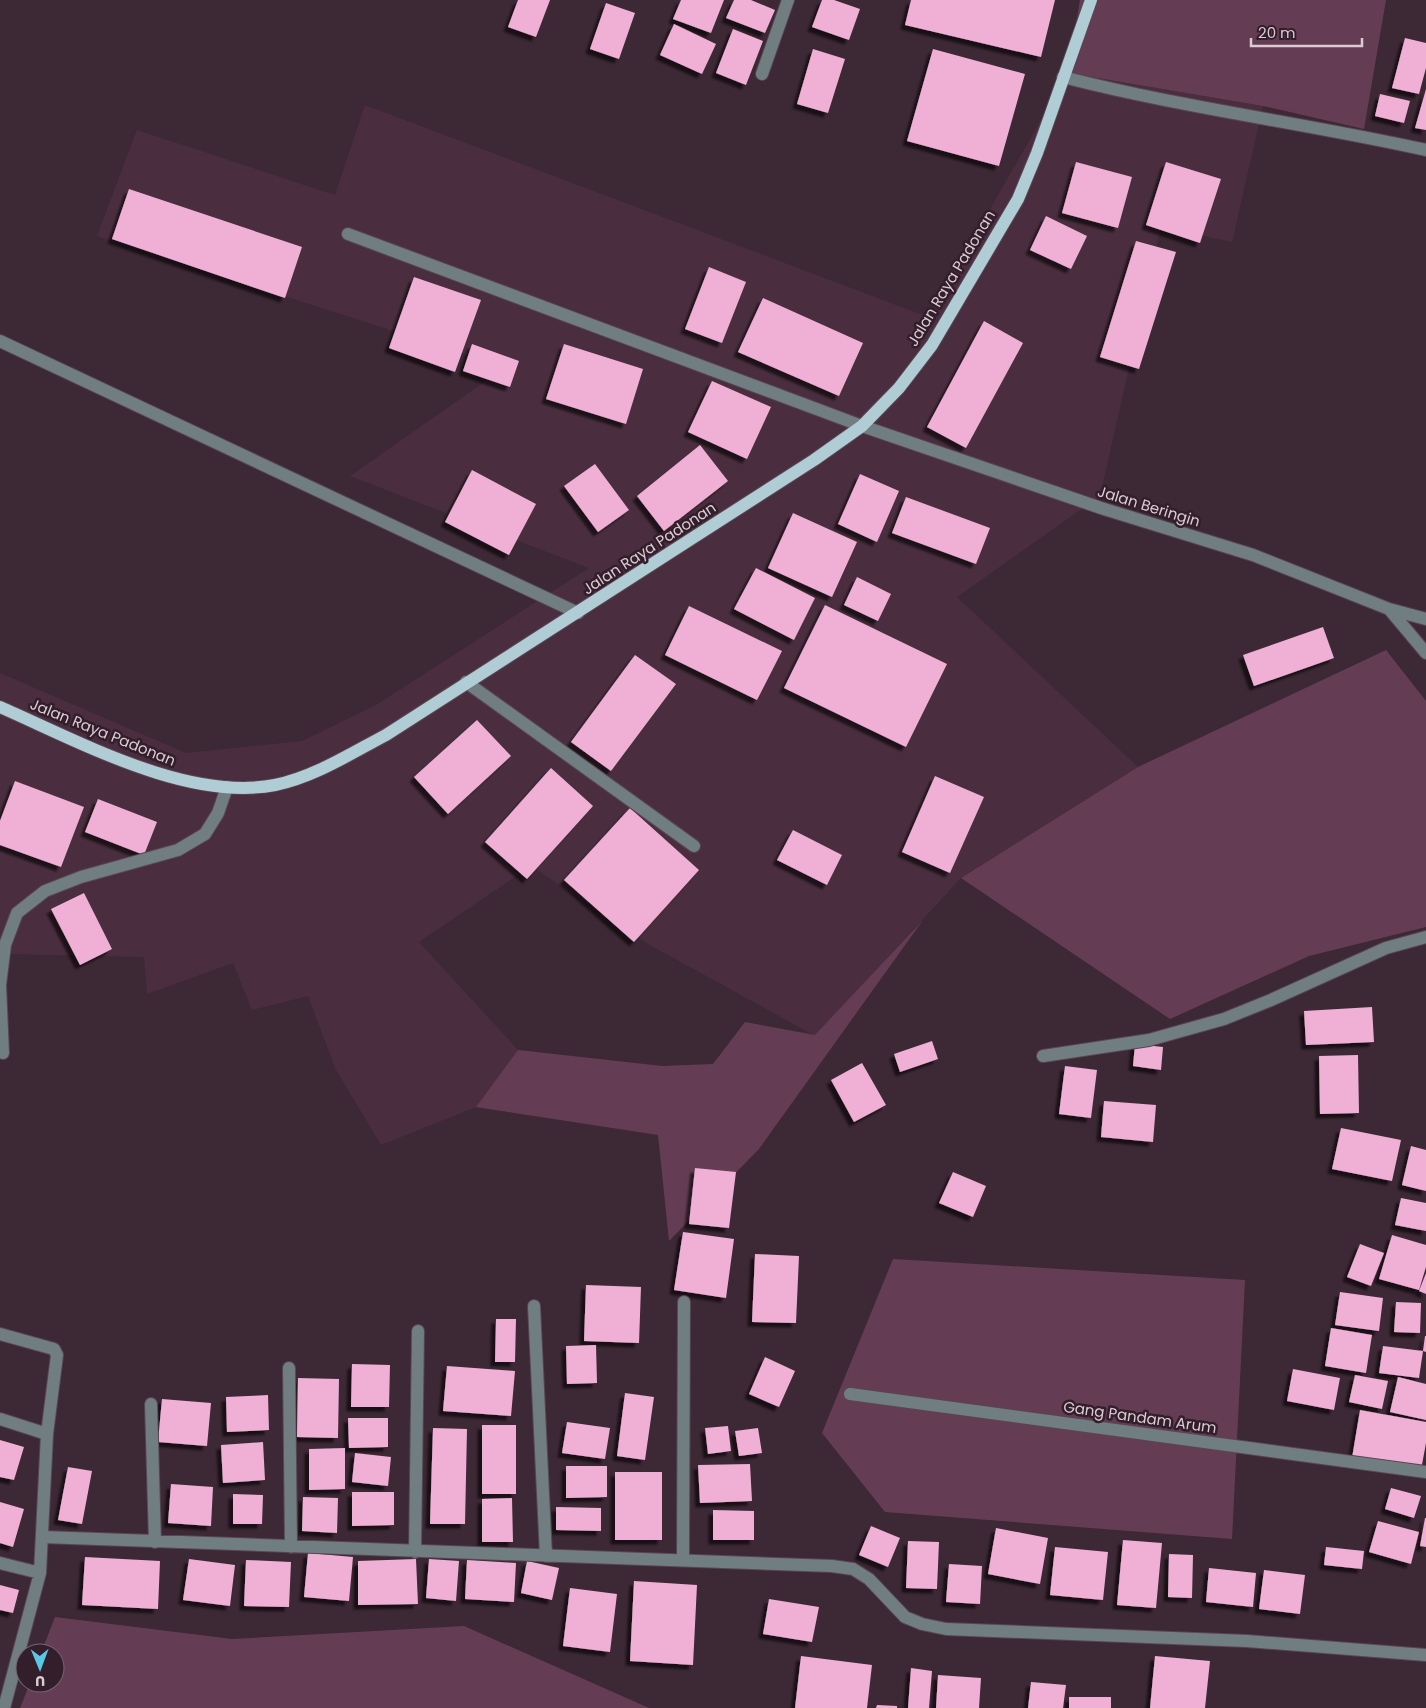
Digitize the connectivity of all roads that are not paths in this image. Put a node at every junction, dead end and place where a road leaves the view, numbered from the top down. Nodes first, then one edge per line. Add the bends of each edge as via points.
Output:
1 (788, 0) edge
2 (1092, 0) edge
3 (762, 74) dead end
4 (1063, 76) junction
5 (1426, 150) edge
6 (348, 234) dead end
7 (0, 340) edge
8 (862, 426) junction
9 (1388, 609) junction
10 (578, 613) junction
11 (1426, 619) edge
12 (1426, 653) edge
13 (466, 682) junction
14 (0, 707) edge
15 (227, 787) junction
16 (694, 846) dead end
17 (1426, 937) edge
18 (3, 1053) dead end
19 (1044, 1056) dead end
20 (684, 1302) dead end
21 (534, 1306) dead end
22 (418, 1330) dead end
23 (0, 1334) edge
24 (289, 1368) dead end
25 (850, 1394) dead end
26 (151, 1404) dead end
27 (0, 1419) edge
28 (47, 1434) junction
29 (1426, 1472) edge
30 (43, 1537) junction
31 (155, 1542) junction
32 (291, 1547) junction
33 (415, 1552) junction
34 (546, 1556) junction
35 (683, 1560) junction
36 (0, 1563) edge
37 (40, 1574) junction
38 (1426, 1655) edge
39 (4, 1702) edge

1 - 3 street
2 - 4 main road, Jalan Raya Padonan
4 - 5 street via 1135,96
4 - 8 main road, Jalan Raya Padonan via 1018,199 932,345 899,388
6 - 8 street, Jalan Beringin
7 - 10 street
8 - 9 street, Jalan Beringin via 1101,508 1254,555
8 - 10 main road, Jalan Raya Padonan
9 - 11 street, Jalan Beringin
9 - 12 street
10 - 13 main road, Jalan Raya Padonan
13 - 15 main road, Jalan Raya Padonan via 386,735 324,768 274,785
13 - 16 street
14 - 15 main road, Jalan Raya Padonan via 131,764 178,780
15 - 18 street via 218,813 205,834 178,850 81,877 45,891 17,913 5,945 0,985
17 - 19 street via 1386,948 1224,1018 1149,1040
20 - 35 street
21 - 34 street
22 - 33 street
23 - 28 street via 54,1349 57,1355
24 - 32 street
25 - 29 street, Gang Pandam Arum
26 - 31 street
27 - 28 street
28 - 30 street
30 - 31 street
30 - 37 street
31 - 32 street
32 - 33 street
33 - 34 street
34 - 35 street
35 - 38 street via 853,1569 870,1579 905,1617 946,1629 1247,1641
36 - 37 street
37 - 39 street

